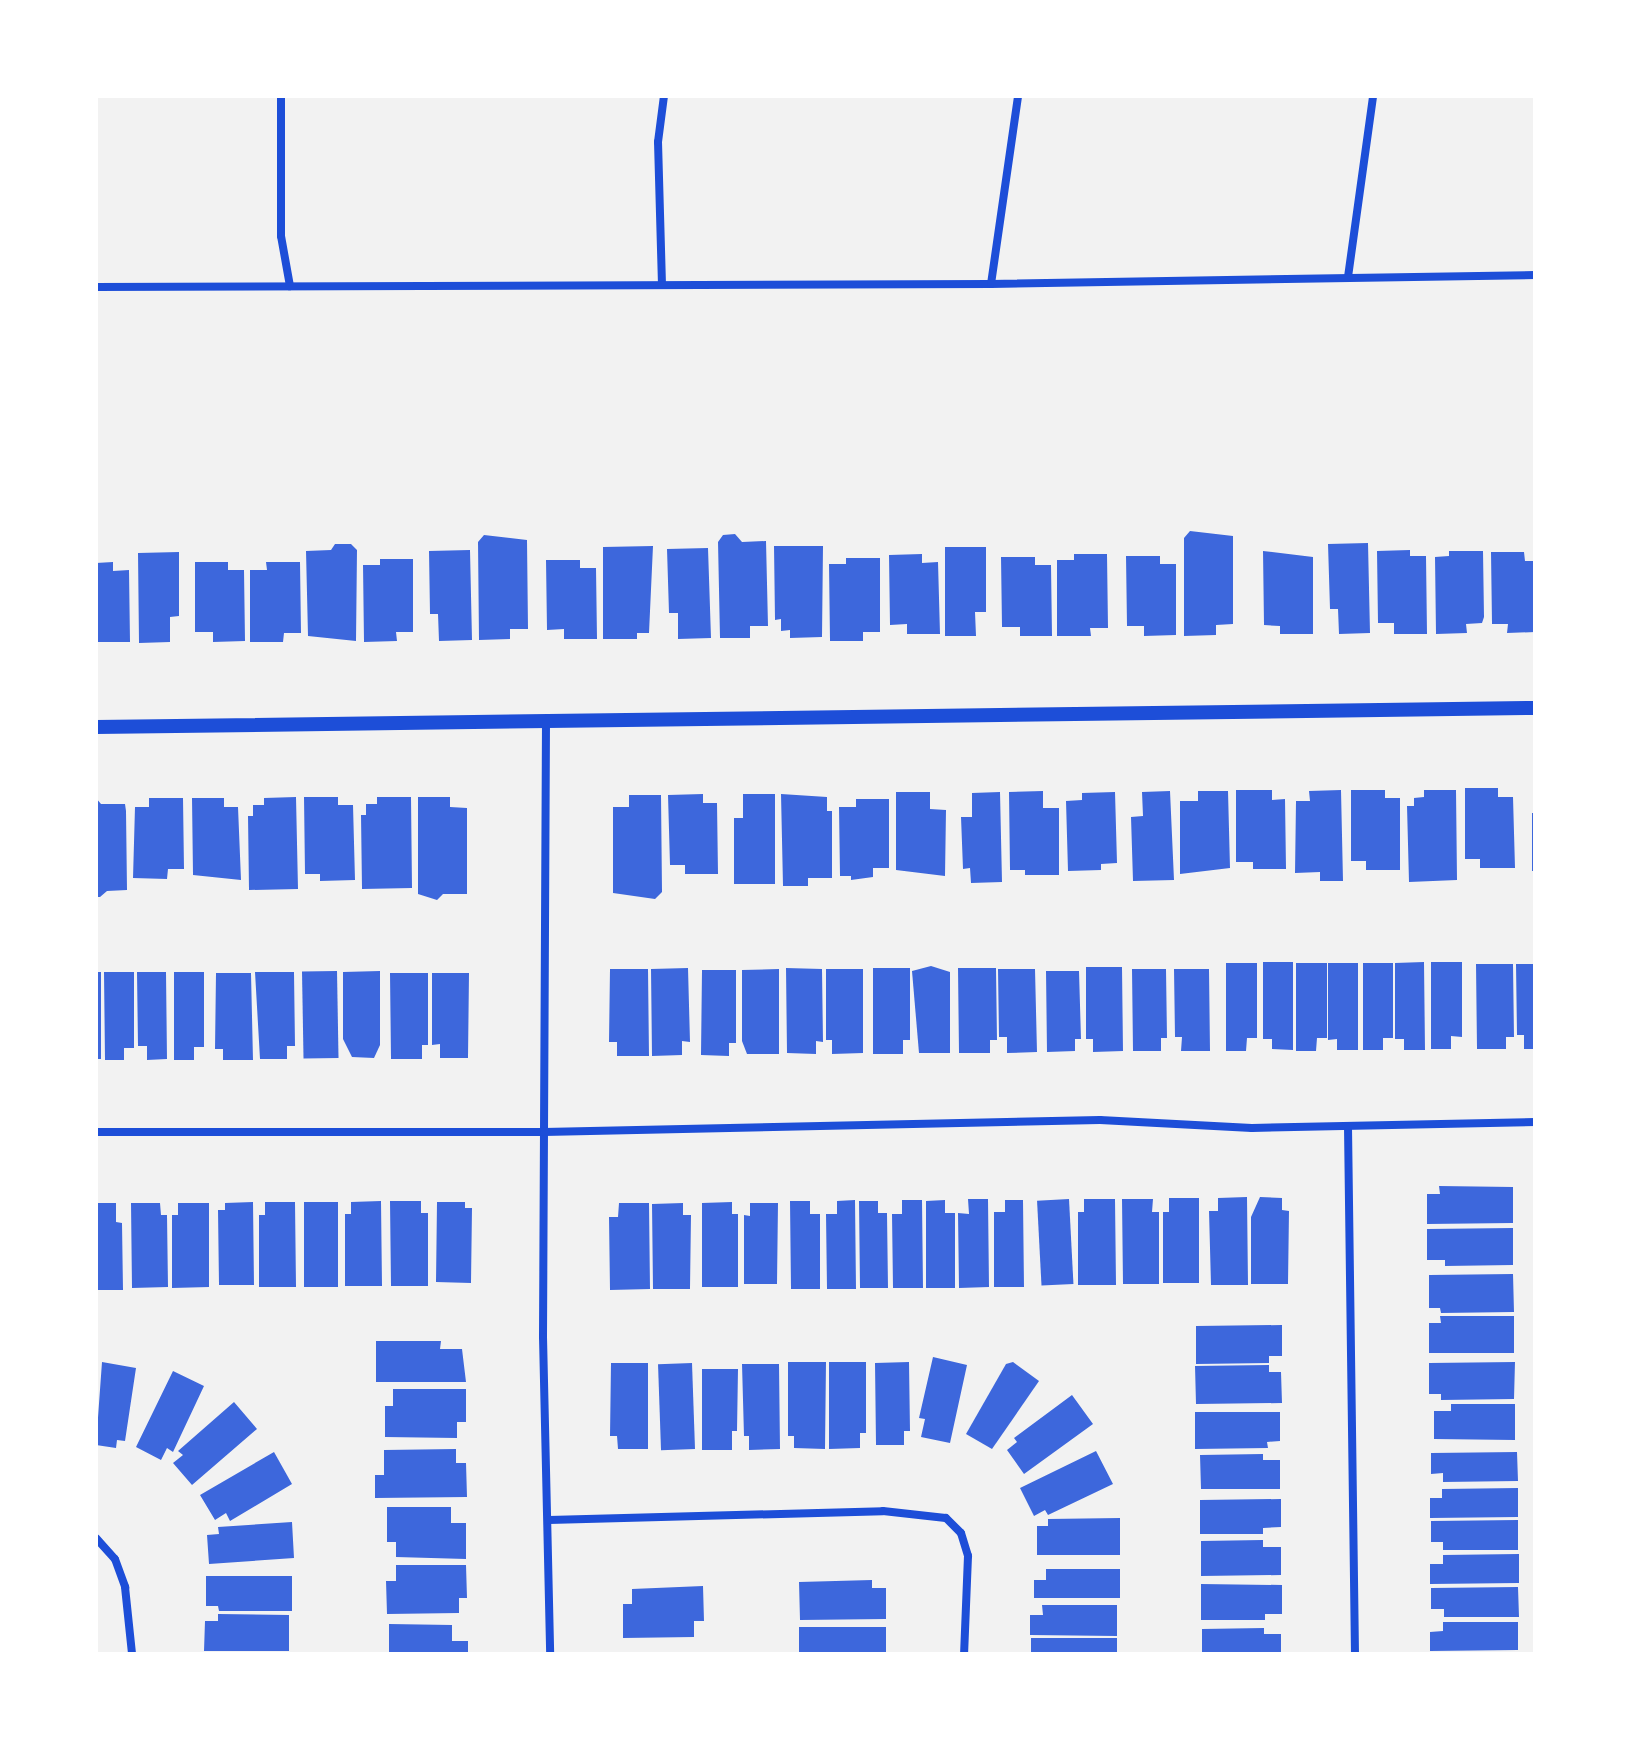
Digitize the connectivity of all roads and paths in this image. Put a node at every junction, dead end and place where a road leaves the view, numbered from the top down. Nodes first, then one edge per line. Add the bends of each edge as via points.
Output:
1 (281, 96) edge
2 (664, 96) edge
3 (1018, 96) edge
4 (1373, 96) edge
5 (1535, 275) edge
6 (1348, 277) junction
7 (991, 284) junction
8 (662, 285) junction
9 (290, 286) junction
10 (96, 287) edge
11 (1535, 708) edge
12 (546, 722) junction
13 (96, 727) edge
14 (1535, 1122) edge
15 (1348, 1127) junction
16 (96, 1132) edge
17 (544, 1132) junction
18 (549, 1520) junction
19 (96, 1538) edge
20 (132, 1654) edge
21 (550, 1654) edge
22 (964, 1654) edge
23 (1355, 1654) edge

1 - 9 street via 281,236
2 - 8 street via 658,142
3 - 7 street
4 - 6 street
5 - 6 street
6 - 7 street
7 - 8 street
8 - 9 street
9 - 10 street
11 - 12 street
12 - 13 street
12 - 17 street
14 - 15 street
15 - 17 street via 1100,1120
15 - 23 street
16 - 17 street
17 - 18 street
18 - 21 street
18 - 22 street via 883,1511 946,1518 961,1533 968,1556
19 - 20 street via 115,1559 125,1587

